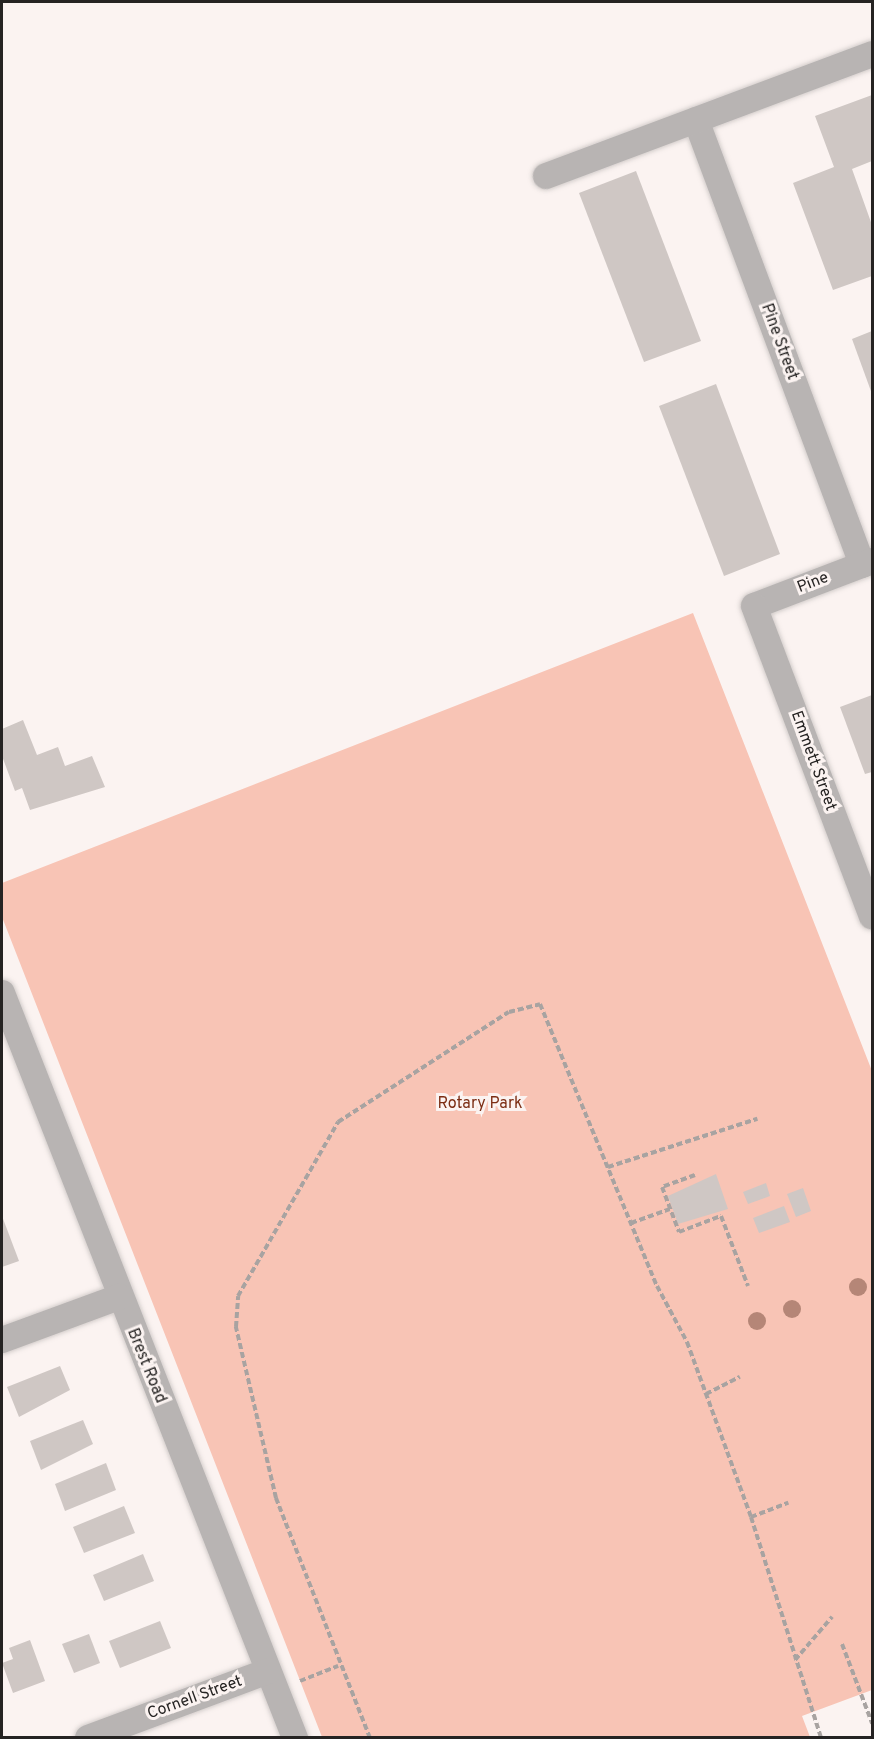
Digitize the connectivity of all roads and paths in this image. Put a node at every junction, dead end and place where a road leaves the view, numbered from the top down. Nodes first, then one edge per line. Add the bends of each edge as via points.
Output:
1 (873, 54) edge
2 (696, 120) junction
3 (546, 176) dead end
4 (867, 562) edge
5 (754, 606) joint
6 (873, 916) edge
7 (2, 993) edge
8 (757, 1119) dead end
9 (608, 1167) junction
10 (694, 1175) dead end
11 (670, 1209) junction
12 (631, 1223) junction
13 (748, 1286) dead end
14 (119, 1297) junction
15 (2, 1340) edge
16 (740, 1377) dead end
17 (706, 1394) junction
18 (788, 1503) dead end
19 (751, 1517) junction
20 (832, 1617) dead end
21 (842, 1644) dead end
22 (795, 1660) junction
23 (338, 1666) junction
24 (272, 1681) junction
25 (873, 1723) edge
26 (88, 1737) edge
27 (295, 1737) edge
28 (370, 1737) edge
29 (821, 1737) edge

1 - 2 street
2 - 3 street
2 - 4 street, Pine Street
4 - 5 street, Pine
5 - 6 street, Emmett Street
7 - 14 street, Brest Road
8 - 9 path
9 - 12 path
9 - 23 path via 551,1023 540,1004 525,1004 338,1122 246,1275 238,1296 236,1327 267,1466
10 - 11 path via 662,1187
11 - 12 path
11 - 13 path via 679,1232 721,1216
12 - 17 path
14 - 15 street
14 - 24 street, Brest Road
16 - 17 path
17 - 19 path
18 - 19 path
19 - 22 path
20 - 22 path
21 - 25 path
22 - 29 path
23 - 24 path
23 - 28 path
24 - 26 street, Cornell Street
24 - 27 street, Brest Road

